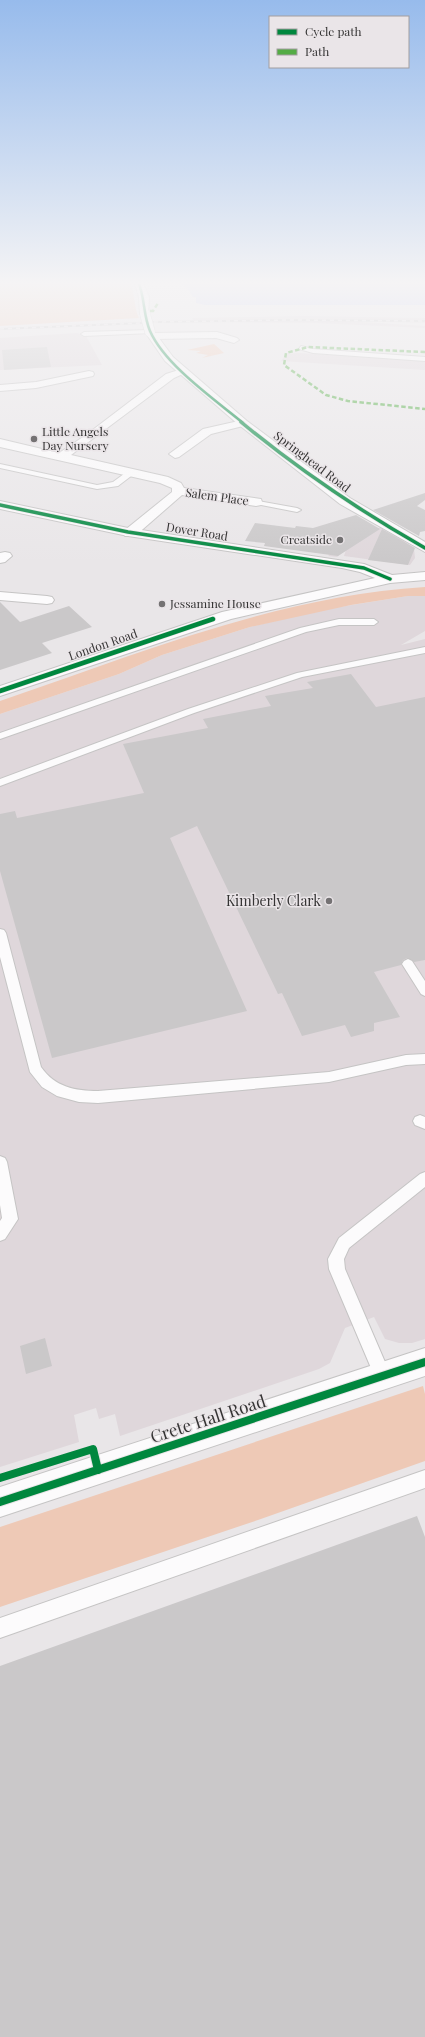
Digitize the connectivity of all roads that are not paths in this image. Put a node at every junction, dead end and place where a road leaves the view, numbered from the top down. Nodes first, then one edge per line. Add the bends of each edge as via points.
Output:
1 (73, 376) edge
2 (170, 376) edge
3 (187, 376) edge
4 (0, 388) edge
5 (243, 423) junction
6 (0, 443) edge
7 (174, 454) dead end
8 (60, 457) junction
9 (0, 466) edge
10 (131, 473) junction
11 (179, 492) junction
12 (256, 502) joint
13 (0, 505) edge
14 (297, 510) dead end
15 (130, 533) junction
16 (425, 547) edge
17 (354, 568) junction
18 (425, 576) edge
19 (390, 578) junction
20 (366, 583) junction
21 (0, 596) edge
22 (48, 600) dead end
23 (374, 622) dead end
24 (425, 650) edge
25 (0, 691) edge
26 (0, 736) edge
27 (0, 783) edge
28 (0, 933) edge
29 (408, 964) dead end
30 (424, 986) edge
31 (425, 1059) edge
32 (0, 1162) edge
33 (425, 1178) edge
34 (0, 1234) edge
35 (425, 1362) edge
36 (383, 1376) junction
37 (425, 1479) edge
38 (0, 1502) edge
39 (0, 1628) edge

1 - 4 street via 36,385
2 - 8 street
3 - 5 street, Springhead Road
5 - 7 street via 207,431
5 - 16 street, Springhead Road via 345,500
6 - 8 street
8 - 10 street
9 - 10 lane via 98,487 116,484
10 - 11 street via 172,482 178,486
11 - 12 street, Salem Place
11 - 15 street
12 - 14 lane
13 - 15 street, Dover Road
15 - 17 street, Dover Road via 335,563
17 - 19 street, Dover Road via 364,568
17 - 20 street via 356,575
18 - 19 street, London Road
19 - 20 street, London Road
20 - 25 street, London Road via 218,618
21 - 22 street
23 - 26 lane via 339,622 303,630
24 - 27 lane via 300,675 153,725
28 - 31 lane via 35,1068 49,1086 69,1095 98,1097 329,1077 406,1060
29 - 30 lane
32 - 34 lane via 10,1219
33 - 36 lane via 344,1243 336,1259 337,1269
35 - 36 street, Crete Hall Road
36 - 38 street, Crete Hall Road
37 - 39 lane

